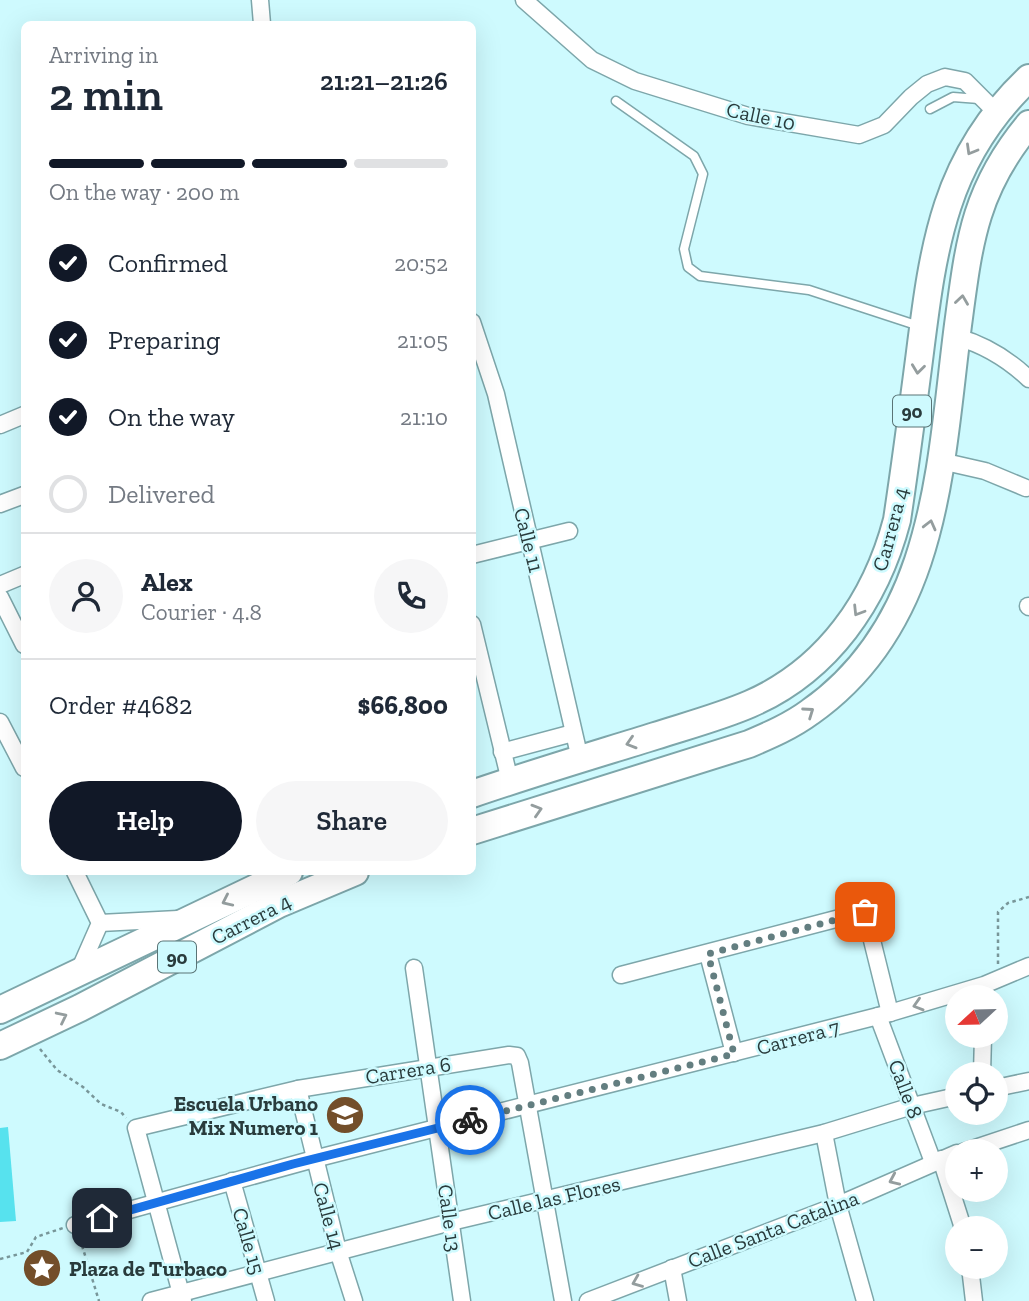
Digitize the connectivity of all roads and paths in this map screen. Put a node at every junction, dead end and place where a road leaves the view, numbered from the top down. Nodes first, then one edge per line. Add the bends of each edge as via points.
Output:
1 (260, 0) edge
2 (524, 0) edge
3 (262, 21) edge
4 (1029, 78) edge
5 (616, 101) dead end
6 (989, 106) junction
7 (930, 109) dead end
8 (1029, 124) edge
9 (923, 327) junction
10 (476, 334) edge
11 (957, 337) junction
12 (1029, 379) edge
13 (21, 416) edge
14 (0, 425) edge
15 (941, 461) junction
16 (1026, 488) dead end
17 (21, 496) edge
18 (0, 504) edge
19 (569, 531) dead end
20 (530, 540) junction
21 (476, 554) edge
22 (21, 576) edge
23 (0, 585) edge
24 (0, 597) edge
25 (21, 639) edge
26 (476, 641) edge
27 (0, 722) edge
28 (674, 729) junction
29 (573, 733) junction
30 (502, 752) junction
31 (580, 759) junction
32 (21, 762) edge
33 (685, 764) junction
34 (510, 781) junction
35 (476, 793) edge
36 (476, 830) edge
37 (76, 875) edge
38 (283, 875) edge
39 (348, 875) edge
40 (1029, 897) edge
41 (192, 918) junction
42 (100, 923) junction
43 (708, 954) junction
44 (1029, 966) edge
45 (414, 968) dead end
46 (78, 973) junction
47 (621, 975) dead end
48 (989, 985) edge
49 (993, 985) edge
50 (945, 999) edge
51 (0, 1010) edge
52 (884, 1015) junction
53 (28, 1033) junction
54 (0, 1046) edge
55 (734, 1054) junction
56 (429, 1066) junction
57 (1029, 1081) edge
58 (1008, 1085) edge
59 (298, 1089) junction
60 (945, 1099) edge
61 (527, 1105) junction
62 (912, 1106) junction
63 (136, 1128) junction
64 (438, 1128) junction
65 (1029, 1130) edge
66 (824, 1133) junction
67 (1002, 1139) edge
68 (945, 1158) edge
69 (314, 1159) junction
70 (937, 1161) junction
71 (232, 1181) junction
72 (545, 1200) junction
73 (155, 1203) junction
74 (838, 1205) junction
75 (958, 1216) edge
76 (451, 1222) junction
77 (75, 1225) junction
78 (338, 1251) junction
79 (0, 1259) edge
80 (672, 1268) junction
81 (258, 1273) junction
82 (971, 1279) edge
83 (182, 1297) edge
84 (457, 1299) edge
85 (99, 1301) edge
86 (151, 1301) edge
87 (266, 1301) edge
88 (354, 1301) edge
89 (563, 1301) edge
90 (589, 1301) edge
91 (678, 1301) edge
92 (865, 1301) edge
93 (974, 1301) edge

1 - 3 street
2 - 6 street, Calle 10 via 592,60 635,82 748,116 859,135 884,125 927,84 945,77 965,81
4 - 6 highway, Carrera 4 / 90
5 - 9 lane via 694,156 703,174 684,249 688,267 700,276 809,290
6 - 7 lane via 953,97
6 -> 9 highway, Carrera 4 / 90 via 943,214
11 -> 8 highway, Carrera 4 / 90 via 978,212 1007,153
9 -> 28 highway, Carrera 4 / 90 via 897,520 876,582 858,613 821,656 779,689
10 - 20 street, Calle 11 via 496,394
11 - 12 street via 1010,361
11 - 15 highway, Carrera 4 / 90
13 - 14 street
15 - 16 street via 985,471
33 -> 15 highway, Carrera 4 / 90 via 785,728 854,673 889,624 916,570 933,512
17 - 18 street
19 - 20 street
20 - 21 street
20 - 29 street, Calle 11
22 - 23 street
24 - 25 street
26 - 30 street
27 - 32 street
28 -> 31 highway, Carrera 4 / 90
28 - 33 highway
29 - 30 street
29 - 31 street, Calle 11
30 - 34 street
31 - 34 highway, Carrera 4 / 90
36 -> 33 highway, Carrera 4 / 90
34 - 35 highway, Carrera 4 / 90
37 - 42 street
38 -> 41 highway, Carrera 4 / 90
53 -> 39 highway, Carrera 4 / 90 via 269,909
40 - 48 path via 1008,903 998,912
41 - 42 street
41 - 46 highway, Carrera 4 / 90
42 - 46 street
43 - 47 street
43 - 52 street, Calle 8 via 872,910
43 - 55 street
44 - 49 street, Carrera 7
45 - 56 street, Calle 13
46 - 51 highway, Carrera 4 / 90
50 -> 52 street, Carrera 7
52 - 55 street, Carrera 7
52 - 62 street, Calle 8
53 - 54 highway, Carrera 4 / 90
53 - 63 path via 57,1070 101,1104 121,1112
55 - 61 street, Carrera 7
56 - 59 street, Carrera 6
56 - 61 street, Carrera 6 via 517,1056
56 - 64 street, Calle 13
57 - 58 street
59 - 63 street, Carrera 6
59 - 69 street, Calle 14
60 - 62 street, Calle las Flores
61 - 64 street, Carrera 7
61 - 72 street
62 - 66 street, Calle las Flores
62 - 70 street, Calle 8
63 - 73 street
64 - 69 street, Carrera 7
64 - 76 street, Calle 13
65 - 67 street
66 - 72 street, Calle las Flores
66 - 74 street
68 - 70 street, Calle Santa Catalina
69 - 71 street, Carrera 7
69 - 78 street, Calle 14
70 -> 74 street, Calle Santa Catalina
70 - 75 street, Calle 8
71 - 73 street, Carrera 7
71 - 81 street, Calle 15
72 - 76 street, Calle las Flores
72 - 89 street
73 - 77 street, Carrera 7
73 - 83 street
74 - 80 street, Calle Santa Catalina
74 - 92 street
76 - 78 street, Calle las Flores
76 - 84 street, Calle 13
77 - 79 path via 36,1237 27,1252
77 - 85 path
78 - 81 street, Calle las Flores
78 - 88 street, Calle 14
80 -> 90 street, Calle Santa Catalina
80 - 91 street
81 - 83 street, Calle las Flores
81 - 87 street, Calle 15
82 - 93 street
83 - 86 street, Calle las Flores

